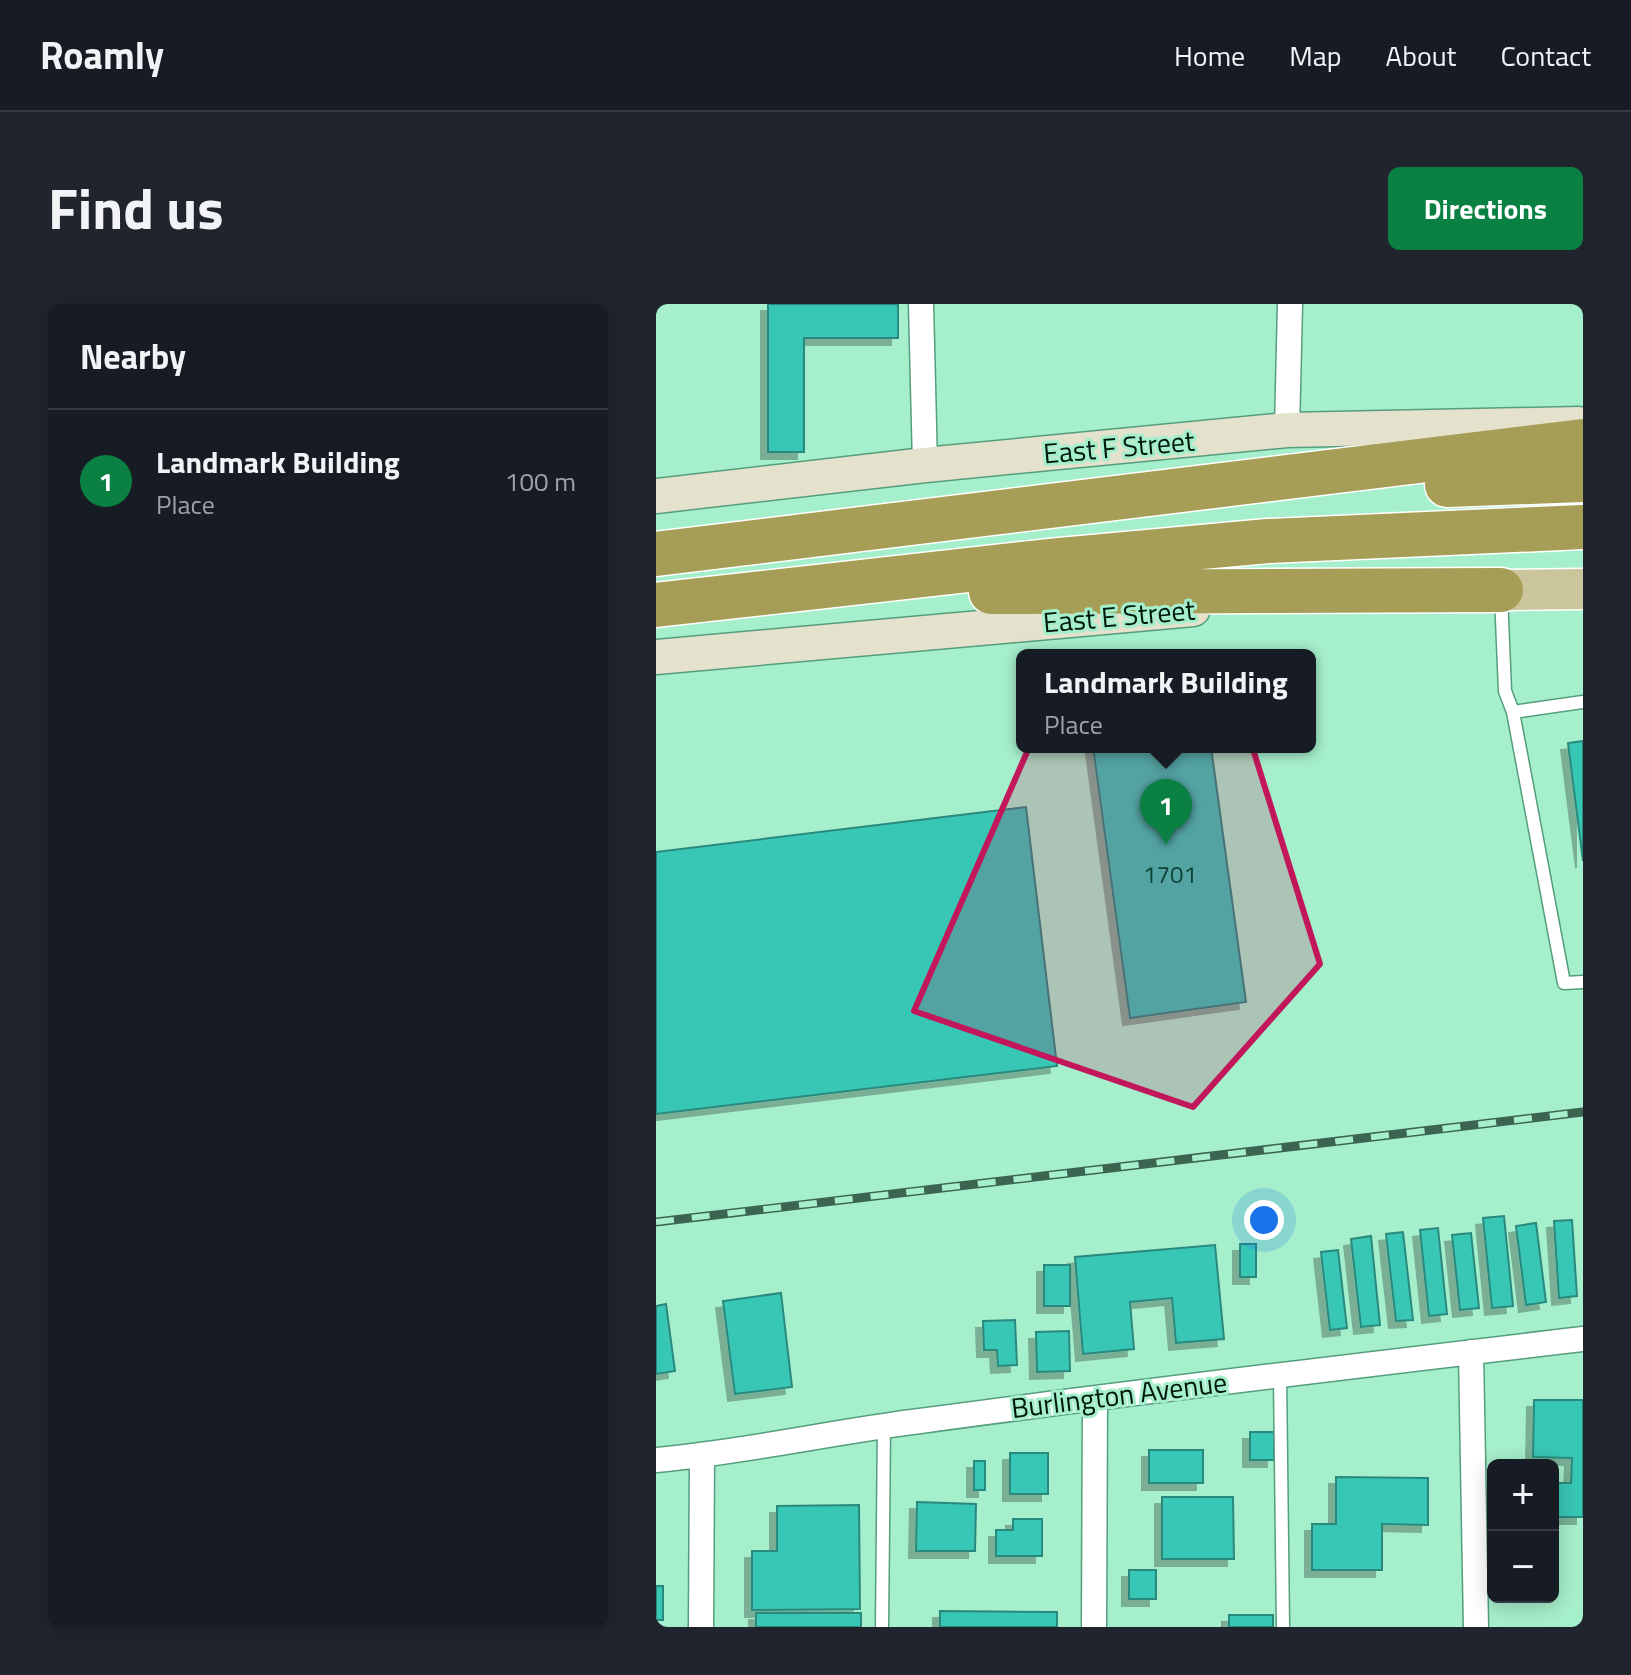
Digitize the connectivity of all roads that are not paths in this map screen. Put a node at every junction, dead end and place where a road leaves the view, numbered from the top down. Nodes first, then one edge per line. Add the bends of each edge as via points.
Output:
1 (921, 304) edge
2 (1290, 304) edge
3 (1583, 424) edge
4 (1287, 430) junction
5 (1583, 441) edge
6 (925, 465) junction
7 (1583, 480) edge
8 (656, 496) edge
9 (1025, 510) junction
10 (1583, 527) edge
11 (656, 554) edge
12 (833, 585) junction
13 (1583, 589) edge
14 (1501, 590) junction
15 (656, 605) edge
16 (656, 657) edge
17 (1583, 702) edge
18 (1513, 712) junction
19 (1583, 982) edge
20 (1583, 1339) edge
21 (1471, 1352) junction
22 (1280, 1375) junction
23 (1095, 1398) junction
24 (884, 1425) junction
25 (702, 1456) junction
26 (656, 1460) edge
27 (701, 1627) edge
28 (882, 1627) edge
29 (1094, 1627) edge
30 (1283, 1627) edge
31 (1476, 1627) edge

1 - 6 street
2 - 4 street
3 - 4 main road, East F Street
4 - 6 main road, East F Street
5 - 9 highway
6 - 8 main road, East F Street
7 - 9 highway
9 - 11 highway
10 - 12 highway via 1268,541
12 - 14 highway via 954,592
12 - 15 highway
13 - 14 main road, East E Street
14 - 16 main road, East E Street via 1275,602
14 - 18 lane via 1505,691
17 - 18 lane
18 - 19 lane via 1564,983
20 - 21 street, Burlington Avenue
21 - 22 street, Burlington Avenue
21 - 31 street
22 - 23 street, Burlington Avenue
22 - 30 lane
23 - 24 street, Burlington Avenue
23 - 29 street
24 - 25 street, Burlington Avenue
24 - 28 lane
25 - 26 street, Burlington Avenue
25 - 27 street

